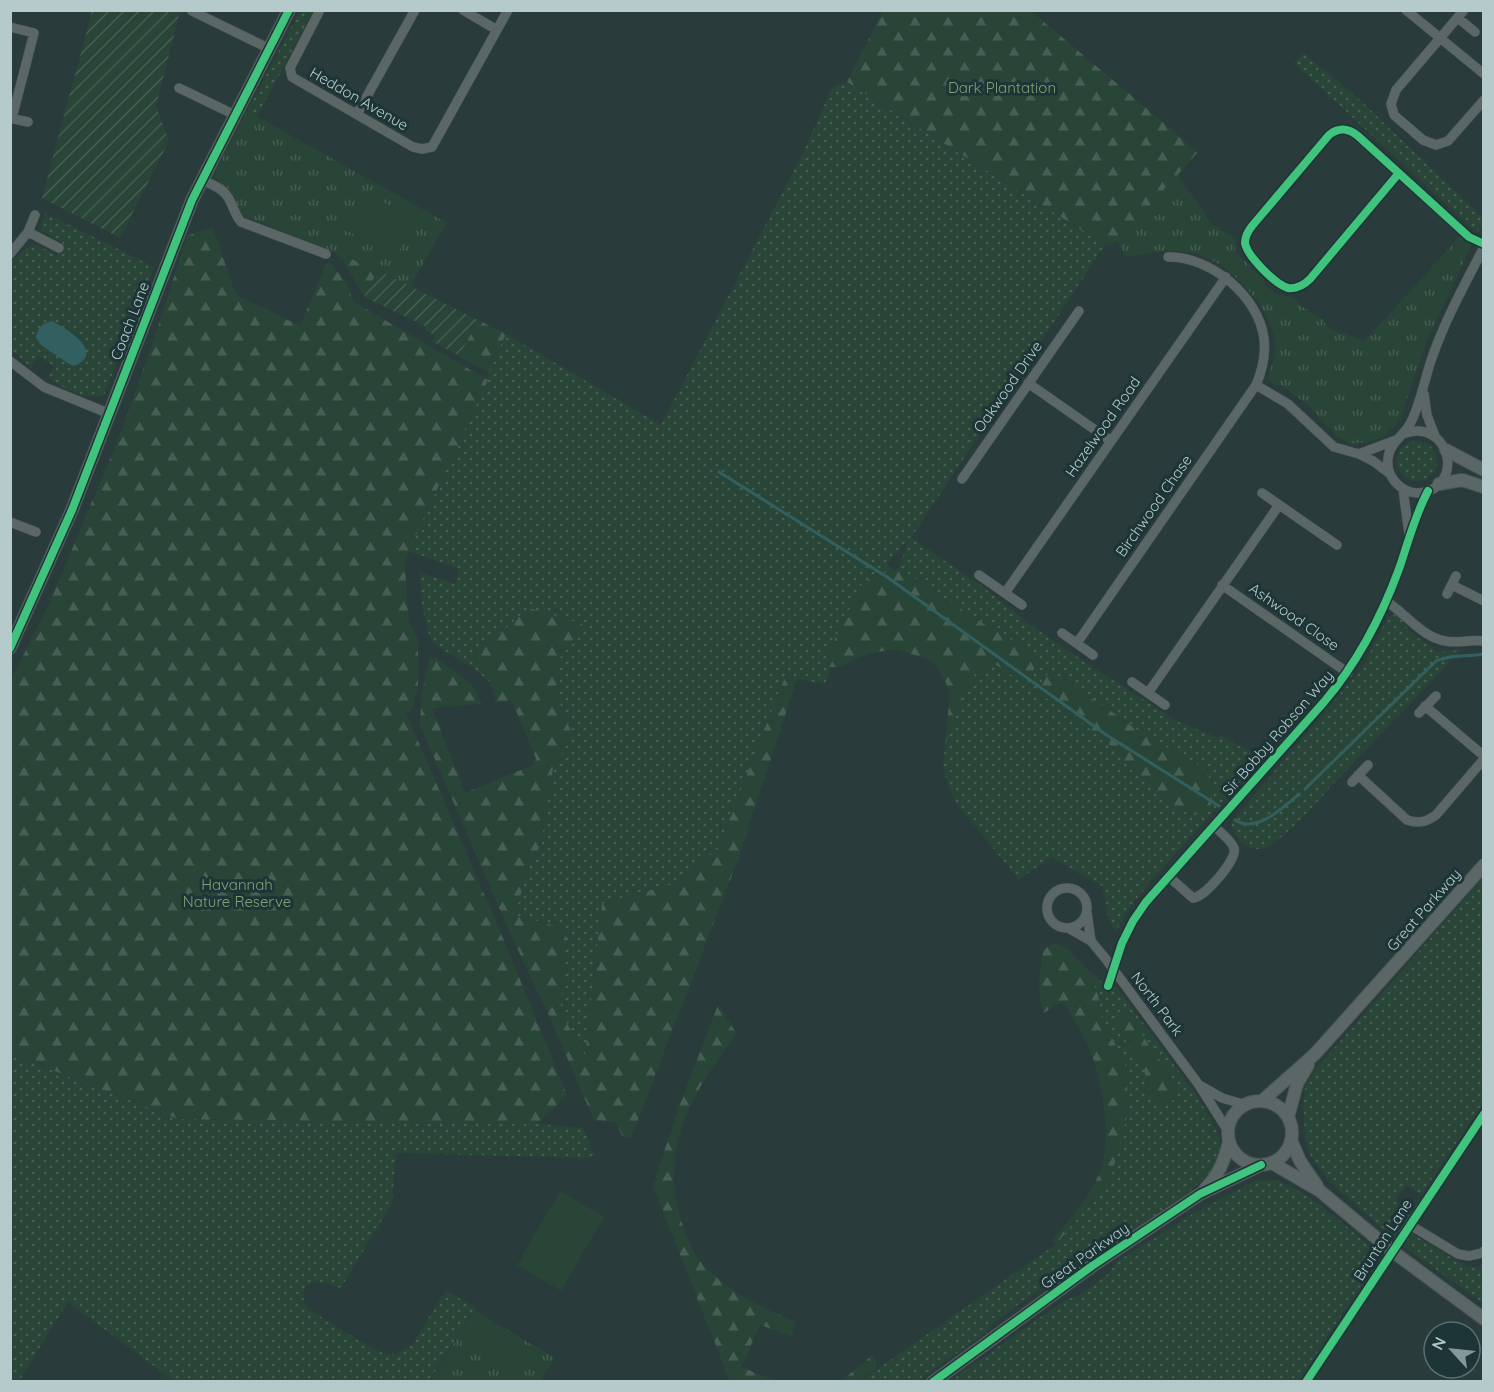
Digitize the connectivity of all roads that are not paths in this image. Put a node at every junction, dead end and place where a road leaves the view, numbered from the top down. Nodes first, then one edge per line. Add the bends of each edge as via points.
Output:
1 (289, 10) edge
2 (320, 10) edge
3 (415, 10) edge
4 (463, 10) edge
5 (508, 10) edge
6 (1406, 10) edge
7 (192, 11) edge
8 (1461, 14) edge
9 (10, 27) edge
10 (497, 30) junction
11 (1475, 32) dead end
12 (1441, 38) junction
13 (270, 49) junction
14 (1484, 74) edge
15 (179, 88) dead end
16 (1484, 100) edge
17 (357, 114) junction
18 (236, 116) junction
19 (11, 118) edge
20 (27, 122) dead end
21 (1399, 173) junction
22 (202, 180) junction
23 (35, 215) dead end
24 (28, 232) junction
25 (1484, 245) edge
26 (59, 248) dead end
27 (10, 254) edge
28 (326, 254) dead end
29 (1168, 257) dead end
30 (1226, 277) junction
31 (1079, 311) dead end
32 (10, 361) edge
33 (1028, 383) junction
34 (1256, 385) junction
35 (1424, 388) junction
36 (110, 414) junction
37 (1406, 433) junction
38 (1435, 436) junction
39 (1396, 440) junction
40 (1111, 441) junction
41 (1446, 450) junction
42 (1359, 454) junction
43 (1484, 470) edge
44 (1389, 473) junction
45 (962, 479) dead end
46 (1434, 487) junction
47 (1484, 487) edge
48 (1403, 489) junction
49 (1262, 493) dead end
50 (1279, 505) junction
51 (10, 522) edge
52 (36, 532) dead end
53 (1409, 536) junction
54 (1336, 545) dead end
55 (979, 575) dead end
56 (1222, 585) junction
57 (1452, 585) dead end
58 (1005, 593) junction
59 (1386, 601) junction
60 (1484, 601) edge
61 (1022, 605) dead end
62 (1062, 633) dead end
63 (1483, 640) edge
64 (1077, 643) junction
65 (10, 648) edge
66 (1093, 655) dead end
67 (1347, 673) junction
68 (1132, 682) dead end
69 (1148, 693) junction
70 (1436, 696) dead end
71 (1165, 705) dead end
72 (1484, 758) edge
73 (1368, 765) dead end
74 (1214, 826) junction
75 (1484, 865) edge
76 (1168, 876) junction
77 (1087, 912) junction
78 (1068, 928) junction
79 (1091, 940) junction
80 (1113, 970) junction
81 (1108, 986) dead end
82 (1315, 1054) junction
83 (1199, 1085) junction
84 (1262, 1101) junction
85 (1246, 1105) junction
86 (1484, 1114) edge
87 (1288, 1117) junction
88 (1228, 1137) junction
89 (1292, 1140) junction
90 (1266, 1164) junction
91 (1320, 1191) junction
92 (1200, 1194) junction
93 (1410, 1225) junction
94 (1404, 1233) dead end
95 (1484, 1251) edge
96 (1484, 1319) edge
97 (933, 1382) edge

1 - 13 street, Coach Lane
2 - 17 street, Heddon Avenue via 290,68 291,77
3 - 17 street
4 - 10 street
5 - 10 street
6 - 12 street
7 - 13 street
8 - 11 street
8 - 12 street
9 - 19 street via 34,33
10 - 17 street, Heddon Avenue via 432,147 413,147
12 - 14 street
12 - 16 street via 1393,94 1394,115 1423,140 1440,145
13 - 18 street, Coach Lane
15 - 18 street
18 - 22 street, Coach Lane
19 - 20 street
21 - 21 street via 1301,286 1280,284 1248,251 1245,240 1249,230 1335,131 1345,129 1355,134
21 - 25 street via 1469,237
22 - 28 street via 227,195 241,222
22 - 36 street, Coach Lane
23 - 24 street
24 - 26 street
24 - 27 street
25 - 35 street via 1436,347
29 - 30 street via 1192,260
30 - 34 street via 1250,306 1264,337 1264,360
30 - 40 street, Hazelwood Road
31 - 33 street, Oakwood Drive
32 - 36 street via 44,387
33 - 40 street
33 - 45 street, Oakwood Drive
34 - 42 street via 1288,404 1334,447
34 - 64 street, Birchwood Chase
35 - 37 street
35 - 38 street via 1427,415
36 - 65 street, Coach Lane
37 - 38 street via 1421,431
37 - 39 street
38 - 41 street
39 - 42 street
39 - 44 street via 1389,453
40 - 58 street, Hazelwood Road
41 - 43 street
41 - 46 street via 1447,468
42 - 44 street
44 - 48 street
46 - 47 street via 1462,480
46 - 48 street via 1420,493
46 - 53 street, Sir Bobby Robson Way
48 - 53 street, Sir Bobby Robson Way
49 - 50 street
50 - 54 street
50 - 56 street
51 - 52 street
53 - 59 street, Sir Bobby Robson Way
55 - 58 street
56 - 67 street, Ashwood Close
56 - 69 street
57 - 60 street
58 - 61 street
59 - 63 street via 1439,640
59 - 67 street, Sir Bobby Robson Way
62 - 64 street
64 - 66 street
67 - 74 street, Sir Bobby Robson Way
68 - 69 street
69 - 71 street
70 - 72 street via 1422,709
72 - 73 street via 1436,815 1417,823 1407,820 1355,779
74 - 76 street, Sir Bobby Robson Way
74 - 76 street via 1235,852 1232,861 1204,893 1193,898
75 - 82 street, Great Parkway
76 - 80 street, Sir Bobby Robson Way via 1134,921
77 - 78 street via 1080,923
77 - 78 street, North Park via 1085,900 1076,891 1057,891 1048,902 1048,915 1056,924
77 - 79 street, North Park
78 - 79 street, North Park
79 - 80 street, North Park
80 - 81 street, Sir Bobby Robson Way
80 - 83 street, North Park
82 - 84 street, Great Parkway
82 - 87 street, Great Parkway via 1297,1084
83 - 85 street, North Park
83 - 88 street, North Park
84 - 85 street, Great Parkway
84 - 87 street via 1276,1105
85 - 88 street, Great Parkway via 1233,1116
86 - 93 street, Brunton Lane
87 - 89 street, Great Parkway
88 - 90 street via 1240,1158 1250,1164
88 - 92 street, Great Parkway via 1223,1165
89 - 90 street, Great Parkway via 1285,1153
89 - 91 street via 1300,1161
90 - 91 street
90 - 92 street, Great Parkway
91 - 96 street
92 - 97 street, Great Parkway via 1092,1266
93 - 94 street, Brunton Lane
93 - 95 street via 1458,1254 1469,1256

